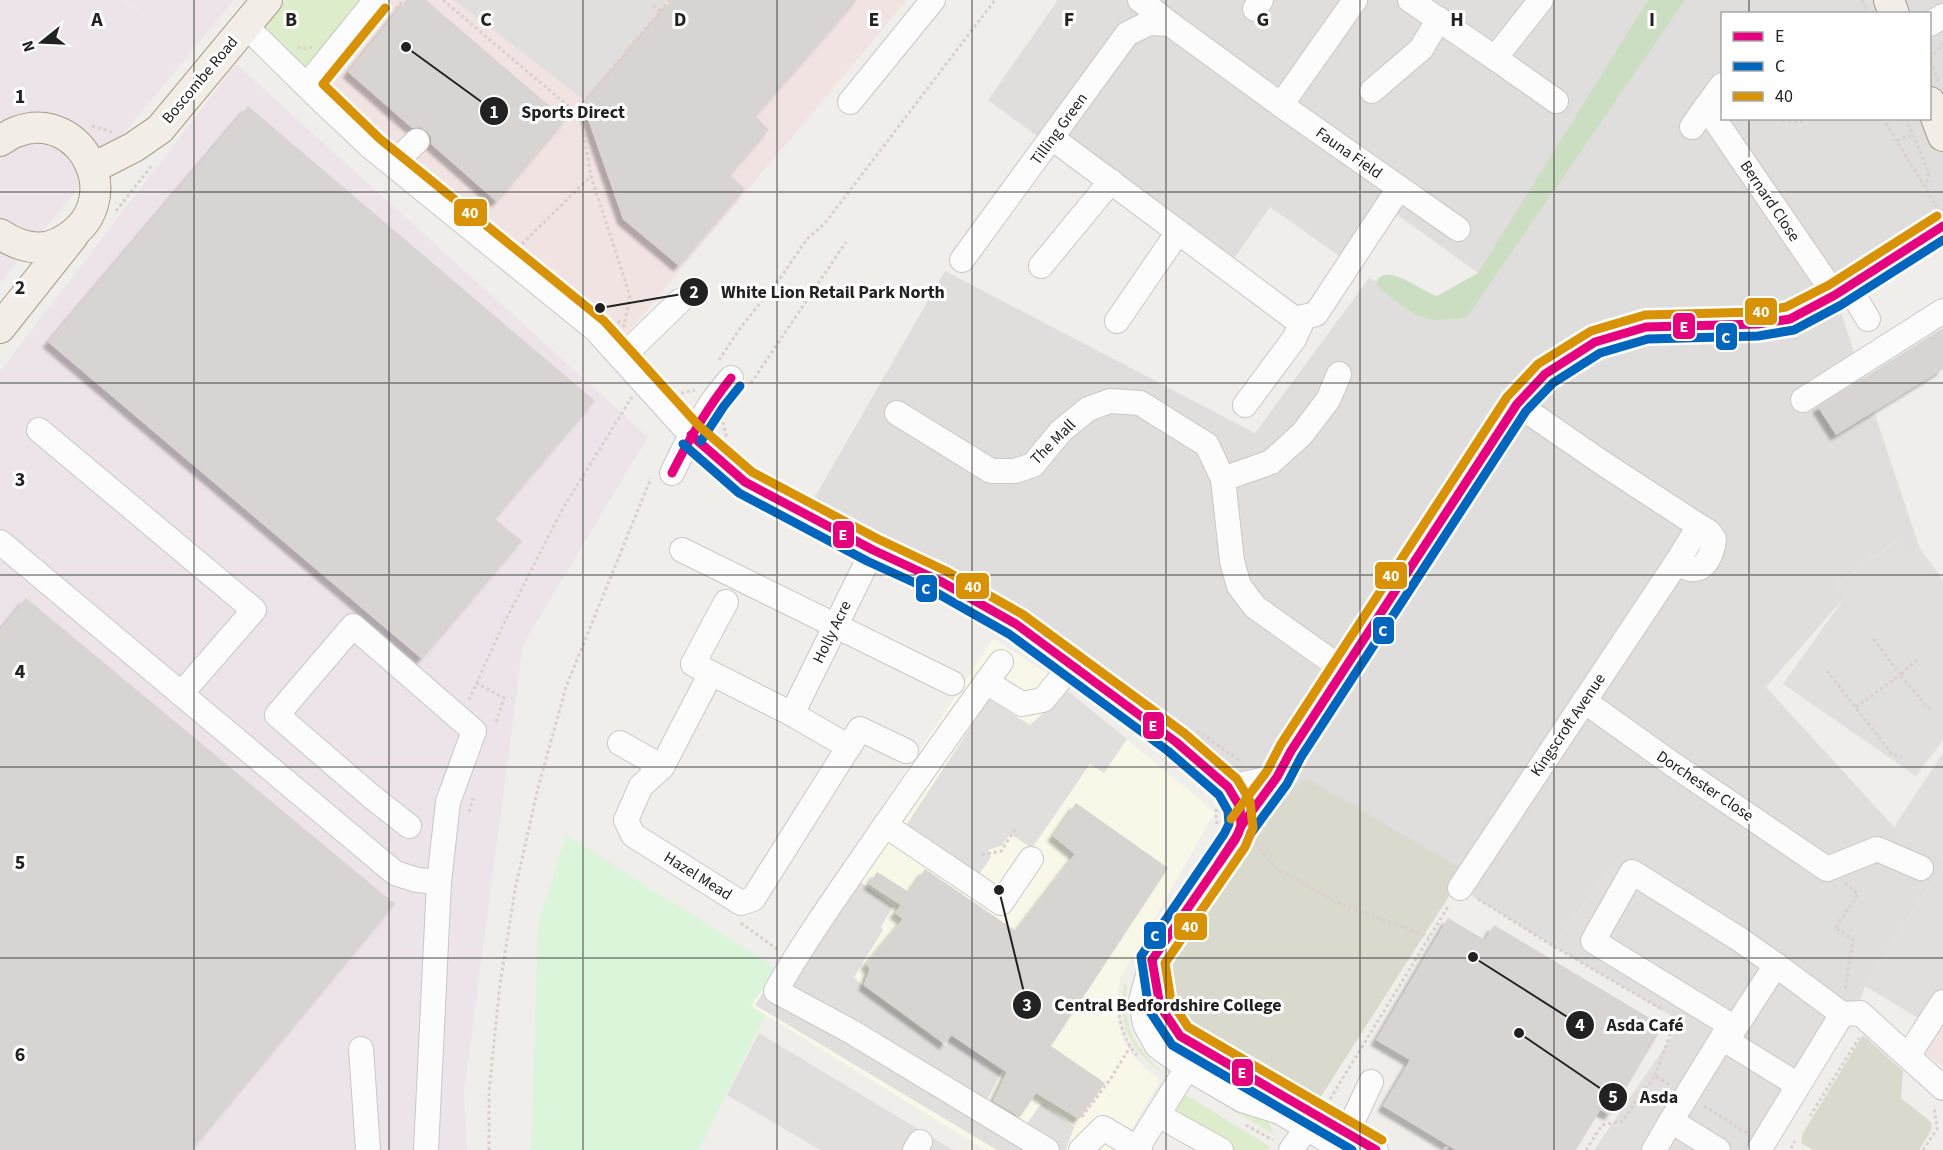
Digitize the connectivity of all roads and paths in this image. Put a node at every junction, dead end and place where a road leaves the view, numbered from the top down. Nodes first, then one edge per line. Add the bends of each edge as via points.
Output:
1 (267, 0) edge
2 (404, 0) edge
3 (443, 0) edge
4 (670, 0) edge
5 (933, 0) edge
6 (995, 0) edge
7 (1140, 0) edge
8 (1355, 0) edge
9 (1410, 0) edge
10 (1541, 0) edge
11 (386, 4) edge
12 (652, 5) dead end
13 (660, 11) junction
14 (1439, 20) junction
15 (1170, 24) junction
16 (245, 27) junction
17 (1943, 44) edge
18 (291, 45) dead end
19 (314, 46) dead end
20 (1931, 57) edge
21 (1495, 58) junction
22 (1931, 65) edge
23 (307, 85) junction
24 (1721, 86) edge
25 (1372, 91) dead end
26 (1935, 95) edge
27 (1556, 101) dead end
28 (850, 102) dead end
29 (1281, 105) junction
30 (1706, 107) junction
31 (581, 118) junction
32 (1785, 120) edge
33 (1804, 120) edge
34 (1884, 120) edge
35 (1907, 120) edge
36 (89, 126) dead end
37 (1692, 127) dead end
38 (120, 130) dead end
39 (6, 134) edge
40 (1912, 135) junction
41 (1943, 136) edge
42 (1052, 138) junction
43 (417, 141) dead end
44 (1897, 141) junction
45 (393, 164) junction
46 (93, 168) junction
47 (591, 176) junction
48 (1111, 181) junction
49 (1926, 188) junction
50 (1408, 195) junction
51 (1943, 216) edge
52 (1943, 226) edge
53 (1458, 229) dead end
54 (1178, 232) junction
55 (0, 234) edge
56 (73, 236) junction
57 (846, 242) dead end
58 (518, 248) dead end
59 (962, 260) dead end
60 (1041, 266) dead end
61 (1842, 291) junction
62 (680, 301) dead end
63 (1943, 311) edge
64 (1304, 317) junction
65 (615, 319) dead end
66 (1868, 319) dead end
67 (1116, 321) dead end
68 (0, 328) edge
69 (621, 358) junction
70 (1339, 374) dead end
71 (733, 375) junction
72 (701, 388) dead end
73 (678, 393) dead end
74 (1803, 400) dead end
75 (640, 402) dead end
76 (1517, 404) junction
77 (1245, 405) dead end
78 (897, 412) dead end
79 (39, 430) dead end
80 (691, 435) junction
81 (662, 473) joint
82 (1223, 479) junction
83 (0, 542) edge
84 (682, 550) dead end
85 (873, 550) junction
86 (726, 602) dead end
87 (834, 625) junction
88 (1872, 637) dead end
89 (1917, 660) dead end
90 (1001, 662) dead end
91 (1072, 665) junction
92 (1345, 671) junction
93 (1827, 671) dead end
94 (711, 673) junction
95 (1900, 675) junction
96 (986, 682) junction
97 (952, 683) dead end
98 (474, 687) dead end
99 (181, 694) junction
100 (1584, 701) junction
101 (1856, 707) junction
102 (1929, 710) dead end
103 (792, 714) junction
104 (855, 738) junction
105 (620, 743) dead end
106 (906, 751) dead end
107 (1902, 758) dead end
108 (662, 767) junction
109 (1277, 777) junction
110 (1222, 796) junction
111 (885, 825) junction
112 (410, 826) dead end
113 (1016, 828) dead end
114 (1217, 832) dead end
115 (1247, 834) junction
116 (982, 855) dead end
117 (1031, 858) dead end
118 (1921, 868) dead end
119 (1827, 869) junction
120 (439, 882) junction
121 (1460, 888) junction
122 (741, 903) junction
123 (1429, 937) junction
124 (793, 960) junction
125 (1152, 960) junction
126 (1776, 965) junction
127 (1120, 992) dead end
128 (1943, 1002) edge
129 (1842, 1014) junction
130 (1873, 1024) junction
131 (1728, 1033) junction
132 (1130, 1047) junction
133 (361, 1049) dead end
134 (1908, 1056) junction
135 (1143, 1062) dead end
136 (1187, 1068) junction
137 (1655, 1076) junction
138 (1371, 1082) dead end
139 (1670, 1085) dead end
140 (1798, 1085) junction
141 (1943, 1088) edge
142 (1328, 1102) dead end
143 (1698, 1102) dead end
144 (1158, 1115) junction
145 (1810, 1116) dead end
146 (1671, 1121) junction
147 (1079, 1122) dead end
148 (1306, 1129) junction
149 (1796, 1141) dead end
150 (1343, 1144) edge
151 (1757, 1144) edge
152 (1791, 1148) dead end
153 (368, 1150) edge
154 (426, 1150) edge
155 (489, 1150) edge
156 (1047, 1150) edge
157 (1081, 1150) edge
158 (1138, 1150) edge
159 (1221, 1150) edge
160 (1291, 1150) edge
161 (1376, 1150) edge
162 (1445, 1150) edge
163 (1450, 1150) edge
164 (1586, 1150) edge
165 (1654, 1150) edge
166 (1718, 1150) edge

1 - 16 main road, Boscombe Road
2 - 11 path
3 - 31 path
4 - 13 path
5 - 28 street
6 - 71 path via 825,224 807,239 741,327
7 - 15 street
8 - 29 street
9 - 14 street
10 - 21 street
11 - 23 street
12 - 13 path
13 - 31 path via 579,108
14 - 21 street
14 - 25 street via 1421,49
15 - 29 street
15 - 42 street, Tilling Green via 1149,23 1127,34
16 - 23 street
16 - 46 main road, Boscombe Road via 160,129
17 - 20 path
18 - 19 path via 302,49
21 - 27 street
22 - 26 path
23 - 45 street
24 - 30 street
26 - 41 main road
29 - 50 street, Fauna Field
30 - 37 street
30 - 61 street, Bernard Close
31 - 47 path
32 - 33 path
34 - 44 path
35 - 40 path
36 - 38 path via 112,132
39 - 46 main road via 35,128 54,131 77,145
40 - 44 path
40 - 49 path via 1929,173
42 - 48 street
42 - 59 street, Tilling Green
43 - 45 street
44 - 49 path
45 - 69 street via 596,330
46 - 56 main road via 94,205
47 - 58 path
47 - 65 path via 630,296 624,326
48 - 54 street
48 - 60 street
49 - 51 path
50 - 53 street, Fauna Field
50 - 64 street via 1316,314
52 - 61 street
54 - 64 street via 1295,319
54 - 67 street
55 - 56 main road via 34,248 55,245
56 - 68 main road
57 - 71 path
61 - 66 street, Bernard Close
61 - 76 street via 1790,319 1758,324 1646,327 1595,342 1545,375
62 - 69 street
63 - 74 street
64 - 77 street via 1294,339
69 - 80 street
70 - 82 street via 1328,400 1302,434 1271,462
71 - 80 street
72 - 73 path
75 - 98 path via 633,395 562,508
76 - 92 street
76 - 100 street, Kingscroft Avenue via 1699,526
78 - 82 street, The Mall via 991,471 1015,471 1033,465 1061,431 1088,409 1110,401 1140,403 1207,445
79 - 99 street via 254,610
80 - 81 street
80 - 85 street via 745,482
81 - 155 path via 566,687 538,788 515,890 500,984 489,1091
82 - 92 street, The Mall via 1232,561 1239,586 1255,607
83 - 99 street
84 - 87 street
85 - 87 street, Holly Acre
85 - 91 street via 940,581 1016,624
86 - 94 street via 693,664
87 - 97 street
87 - 103 street, Holly Acre
88 - 95 path
89 - 95 path
90 - 96 street
91 - 96 street via 1043,700 1022,704
91 - 110 street via 1176,742
92 - 109 street
93 - 101 path
94 - 103 street
94 - 108 street, Hazel Mead
95 - 101 path
95 - 102 path
96 - 111 street
99 - 120 street via 395,873
100 - 119 street, Dorchester Close
100 - 121 street, Kingscroft Avenue
101 - 107 path via 1892,753
103 - 104 street
104 - 106 street
104 - 122 street, Hazel Mead via 753,899
105 - 108 street
108 - 122 street, Hazel Mead via 641,786 626,820 633,835
109 - 110 street
109 - 115 street
110 - 114 path
110 - 115 street via 1240,807
111 - 117 street via 1001,903
111 - 124 street
112 - 120 street via 277,715 353,626 474,731 448,802
113 - 116 path via 1001,851
115 - 123 path via 1277,869 1336,902
115 - 125 street via 1235,840
118 - 119 street via 1877,849
119 - 129 path via 1858,894 1835,928 1853,939
120 - 154 street
121 - 123 path
121 - 137 path via 1676,1018
122 - 124 path via 738,921
123 - 142 path
124 - 156 street via 776,991 852,1032
125 - 136 street via 1141,1001 1145,1024 1157,1046
125 - 150 street via 1160,1006 1180,1036
126 - 129 street
126 - 131 street
126 - 131 street via 1632,872 1593,941
127 - 132 path via 1121,1026
128 - 134 street
129 - 130 street via 1860,1013
129 - 140 street
130 - 134 street
130 - 145 path
131 - 140 street
131 - 146 street
132 - 135 path
132 - 147 path
133 - 153 street
134 - 141 street
136 - 144 street
136 - 148 street via 1242,1100 1280,1112
137 - 139 path
137 - 164 path via 1623,1121 1602,1125
138 - 150 street
140 - 151 street
143 - 151 path
144 - 158 street
144 - 159 street
146 - 165 street
146 - 166 street
148 - 150 street
148 - 160 street
149 - 152 path
150 - 161 street
157 - 158 street via 1103,1128
162 - 163 path via 1444,1146

